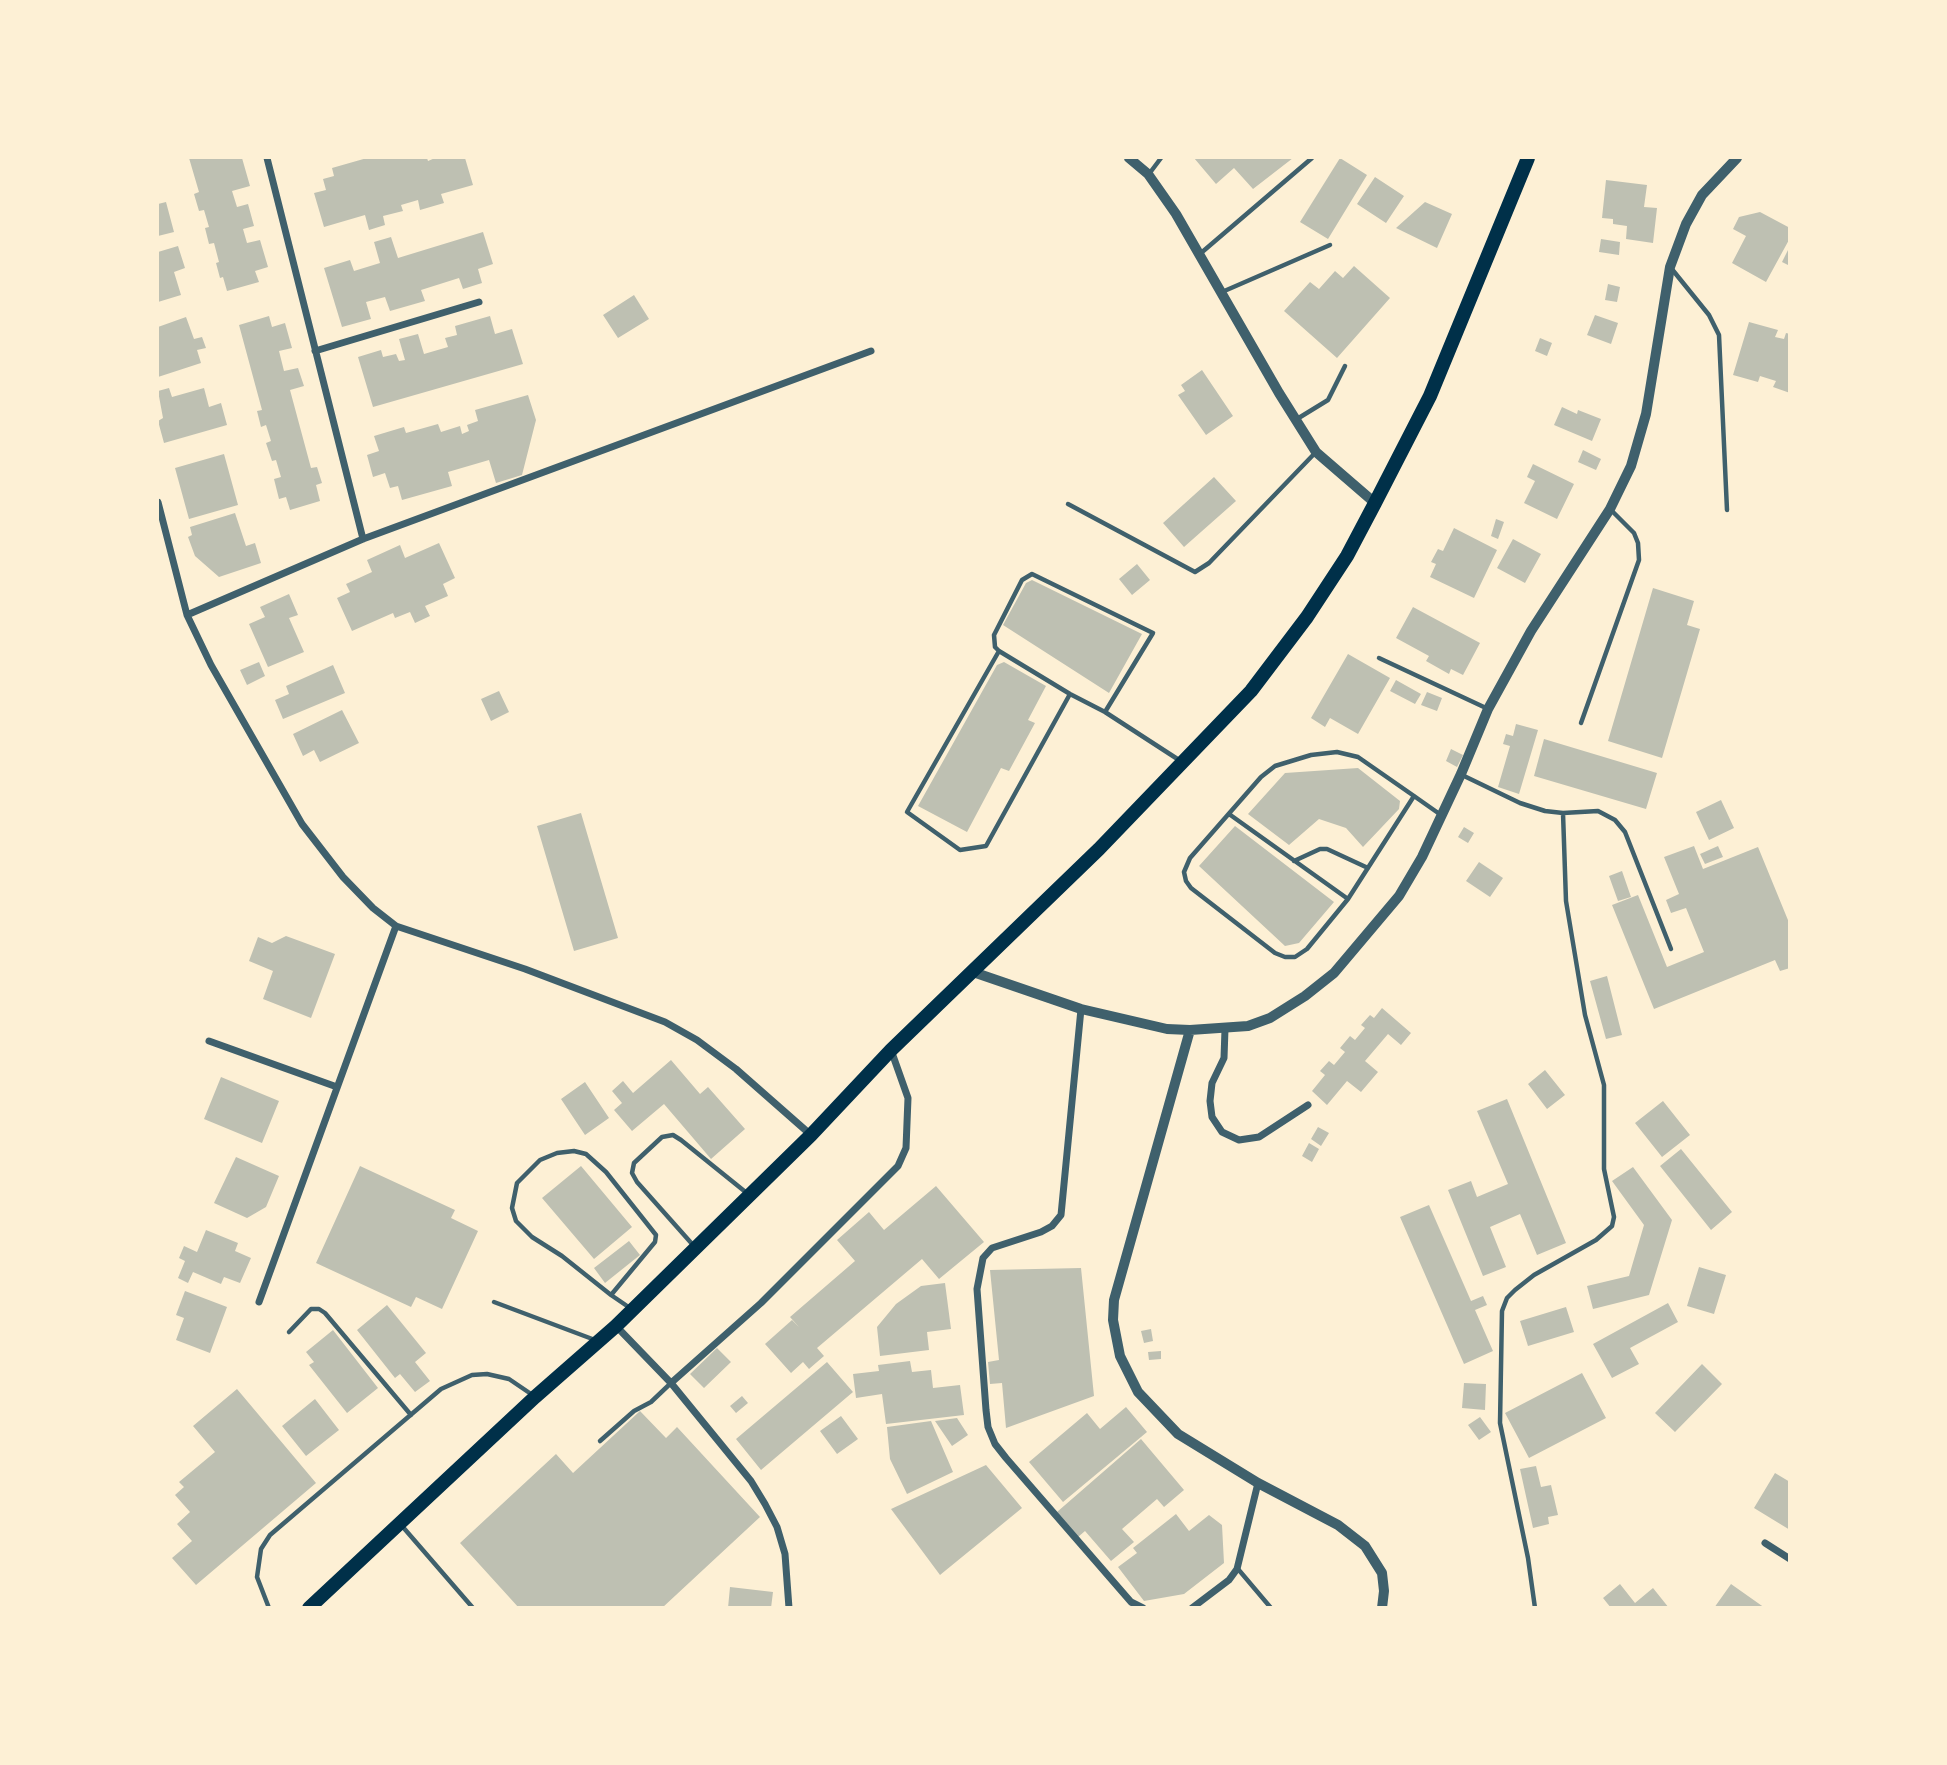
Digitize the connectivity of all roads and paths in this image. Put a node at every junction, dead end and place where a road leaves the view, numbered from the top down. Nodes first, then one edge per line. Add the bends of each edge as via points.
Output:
1 (269, 158) edge
2 (1129, 158) edge
3 (1161, 158) edge
4 (1311, 158) edge
5 (1528, 158) edge
6 (1737, 158) edge
7 (1148, 174) junction
8 (1331, 245) dead end
9 (1199, 254) junction
10 (1670, 267) junction
11 (1222, 292) junction
12 (479, 302) dead end
13 (315, 351) junction
14 (871, 351) dead end
15 (1345, 366) dead end
16 (1296, 419) junction
17 (1316, 452) junction
18 (158, 502) edge
19 (1375, 503) junction
20 (1068, 504) dead end
21 (1610, 509) junction
22 (1727, 510) dead end
23 (363, 539) junction
24 (187, 615) junction
25 (999, 651) junction
26 (1379, 657) dead end
27 (1070, 694) junction
28 (1488, 709) junction
29 (1105, 712) junction
30 (1581, 723) dead end
31 (1182, 762) junction
32 (1461, 774) junction
33 (1414, 796) junction
34 (1563, 813) junction
35 (1229, 814) junction
36 (1441, 815) junction
37 (1293, 862) junction
38 (1368, 868) junction
39 (1348, 899) junction
40 (396, 926) junction
41 (1671, 949) dead end
42 (973, 972) junction
43 (1080, 1009) junction
44 (1225, 1029) junction
45 (1190, 1030) junction
46 (209, 1041) dead end
47 (891, 1050) junction
48 (337, 1087) junction
49 (1308, 1105) dead end
50 (811, 1135) junction
51 (749, 1195) junction
52 (695, 1247) junction
53 (611, 1295) junction
54 (259, 1301) dead end
55 (495, 1302) dead end
56 (632, 1310) junction
57 (616, 1326) junction
58 (289, 1332) dead end
59 (598, 1342) junction
60 (671, 1383) junction
61 (535, 1397) junction
62 (411, 1415) junction
63 (600, 1441) dead end
64 (1258, 1483) junction
65 (400, 1523) junction
66 (1765, 1543) dead end
67 (1790, 1559) edge
68 (1237, 1569) junction
69 (269, 1608) edge
70 (309, 1608) edge
71 (473, 1608) edge
72 (789, 1608) edge
73 (1143, 1608) edge
74 (1192, 1608) edge
75 (1270, 1608) edge
76 (1382, 1608) edge
77 (1535, 1608) edge

1 - 13 street
2 - 7 street
3 - 7 lane
4 - 9 lane
5 - 19 main road via 1430,396
6 - 10 street via 1702,195
7 - 9 street
8 - 11 lane
9 - 11 street
10 - 21 street via 1646,414 1631,466
10 - 22 lane via 1709,315 1719,335
11 - 16 street
12 - 13 street
13 - 23 street
14 - 23 street
15 - 16 lane via 1328,400
16 - 17 street
17 - 19 street
17 - 20 lane via 1195,572
18 - 24 street
19 - 31 main road via 1307,617 1251,691
21 - 28 street via 1531,631
21 - 30 lane via 1634,533 1639,560
23 - 24 street
24 - 40 street via 302,824 343,877
25 - 27 lane
25 - 27 lane via 907,812 960,850 986,846
25 - 29 lane via 993,635 1022,580 1032,574 1153,633
26 - 28 lane
27 - 29 lane
28 - 32 street
29 - 31 lane
31 - 42 main road
32 - 34 lane via 1521,803
32 - 36 street
33 - 35 lane via 1358,757 1337,752 1276,765
33 - 36 lane
33 - 38 lane
34 - 41 lane via 1602,812 1620,825
34 - 77 lane via 1566,901 1585,1015 1604,1085 1604,1169 1614,1217 1606,1234 1534,1275 1507,1298 1502,1311 1500,1423
35 - 37 lane
35 - 39 lane via 1190,858 1184,872 1186,881 1275,953 1295,957 1307,949
36 - 44 street via 1399,896 1335,973 1270,1018
37 - 38 lane via 1327,849
37 - 39 lane
38 - 39 lane
40 - 48 street
40 - 50 street via 665,1022 736,1069
42 - 43 street
42 - 47 main road
43 - 45 street
43 - 73 street via 1061,1215 1041,1233 992,1248 983,1258 977,1289 986,1410 988,1427 1001,1451 1131,1602
44 - 45 street
44 - 49 street via 1224,1058 1212,1083 1210,1101 1212,1117 1222,1132 1239,1140 1259,1137
45 - 64 street via 1114,1300 1115,1336 1126,1370 1153,1409 1178,1434
46 - 48 street
47 - 50 main road
47 - 60 street via 908,1098 906,1148 898,1166 761,1303
48 - 54 street
50 - 51 main road
51 - 52 main road
51 - 52 lane via 673,1135 662,1137 634,1163 632,1173 637,1182
52 - 56 main road
53 - 53 lane via 656,1235 586,1154 574,1150 540,1160 517,1183 512,1208 516,1221
53 - 56 lane
55 - 59 lane
56 - 57 main road
57 - 59 main road
57 - 60 street
58 - 62 lane via 311,1309 325,1313
59 - 61 main road
60 - 63 lane
60 - 72 street via 765,1504 785,1554
61 - 62 lane via 509,1379 472,1375 441,1390
61 - 65 main road
62 - 69 lane via 270,1535 261,1549 257,1577
64 - 68 street
64 - 76 street via 1338,1525 1365,1546 1382,1573
65 - 70 main road
65 - 71 lane
66 - 67 street
68 - 74 street via 1230,1580
68 - 75 lane

